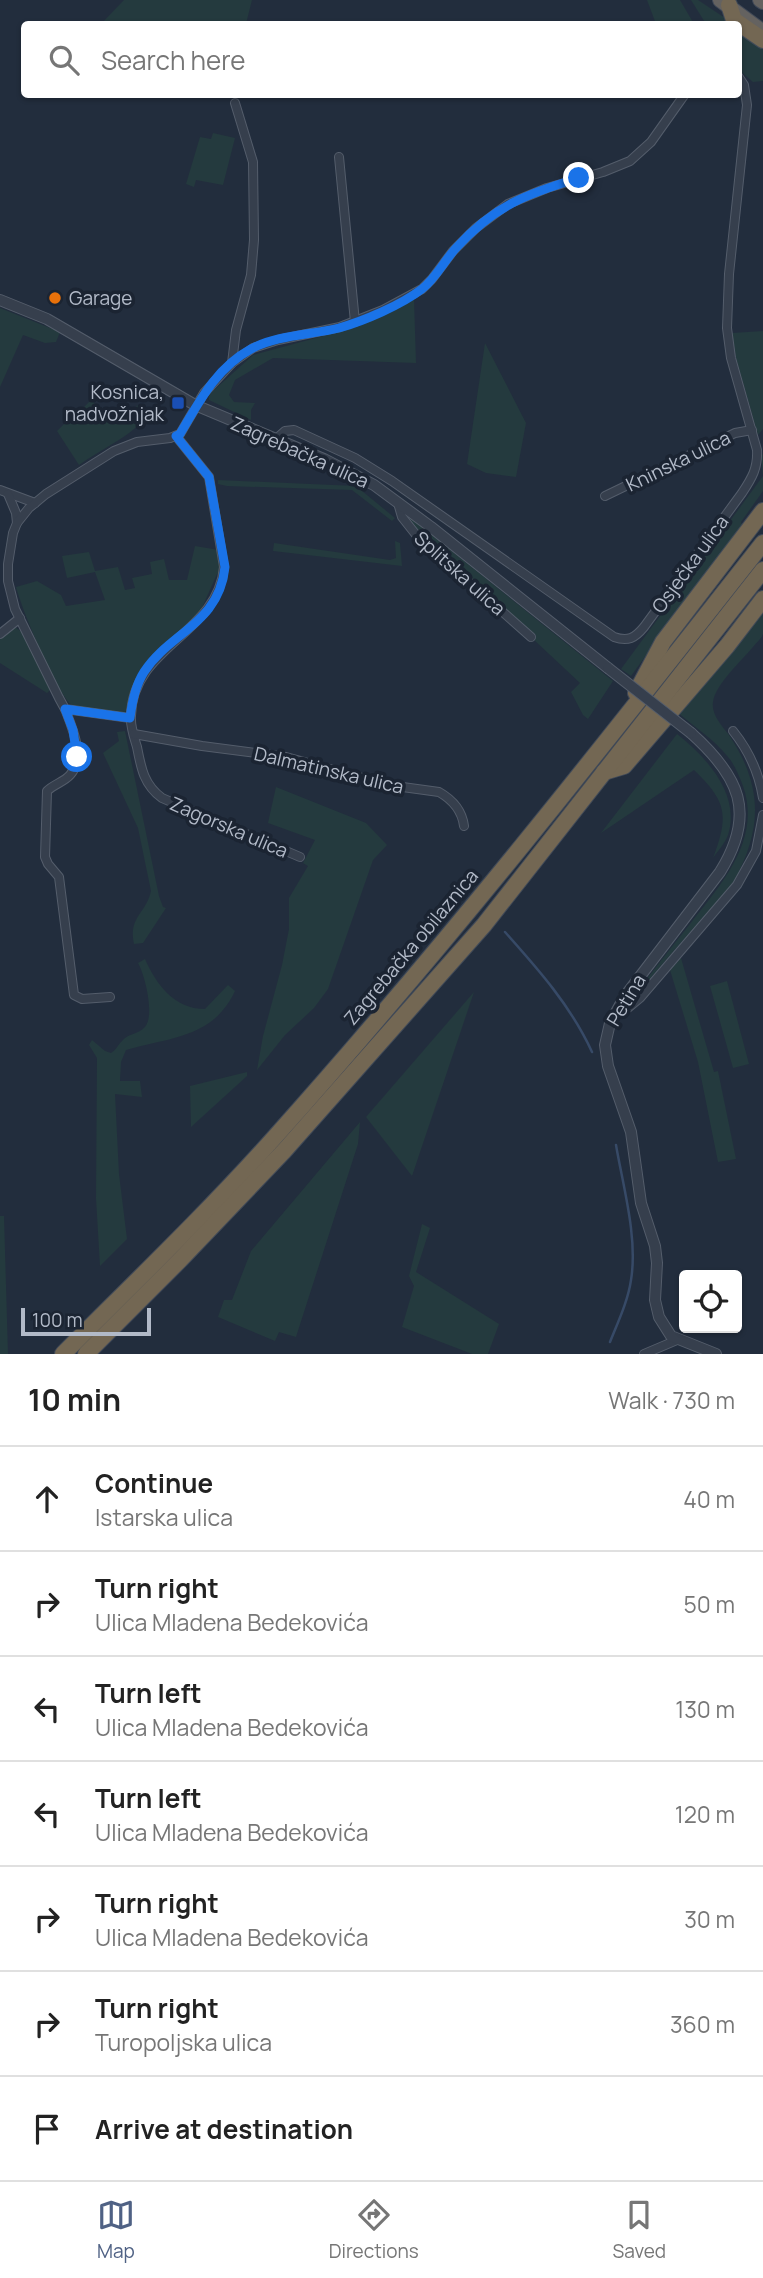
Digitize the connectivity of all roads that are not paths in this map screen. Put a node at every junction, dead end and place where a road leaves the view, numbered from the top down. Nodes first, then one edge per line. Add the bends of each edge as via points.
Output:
1 (724, 3) edge
2 (735, 21) edge
3 (742, 26) edge
4 (763, 32) edge
5 (763, 40) edge
6 (742, 82) edge
7 (682, 98) edge
8 (235, 103) dead end
9 (339, 157) dead end
10 (0, 300) edge
11 (355, 322) junction
12 (232, 363) junction
13 (195, 405) junction
14 (752, 430) junction
15 (176, 436) junction
16 (276, 439) junction
17 (4, 492) edge
18 (605, 496) dead end
19 (35, 503) junction
20 (398, 503) junction
21 (763, 511) edge
22 (17, 523) junction
23 (763, 543) edge
24 (763, 569) edge
25 (763, 599) edge
26 (20, 618) junction
27 (0, 634) edge
28 (531, 637) dead end
29 (608, 668) joint
30 (65, 709) junction
31 (130, 718) junction
32 (733, 732) dead end
33 (134, 734) junction
34 (612, 734) junction
35 (604, 772) junction
36 (763, 798) edge
37 (763, 815) edge
38 (464, 826) dead end
39 (300, 857) dead end
40 (110, 997) dead end
41 (619, 1006) junction
42 (677, 1339) junction
43 (63, 1354) edge
44 (86, 1354) edge
45 (644, 1354) edge
46 (716, 1354) edge

1 - 2 highway
1 - 4 highway
3 - 5 highway
6 - 14 street, Osječka ulica via 747,105 727,328 730,358
7 - 11 street via 652,142 629,161 508,204 476,228 422,289
8 - 12 street via 253,162 254,240
9 - 11 street
10 - 13 street, Zagrebačka ulica via 57,324
11 - 12 street via 263,344
12 - 13 street
13 - 15 street
13 - 16 street, Zagrebačka ulica
14 - 16 street, Osječka ulica via 758,461 751,481 644,627 629,640 614,637 355,458 294,430
14 - 18 street, Kninska ulica via 735,433
15 - 19 street via 126,446
15 - 31 street via 211,483 225,567 207,612 144,671
16 - 20 street, Zagrebačka ulica via 355,474
17 - 19 street
17 - 22 street
19 - 22 street
20 - 28 street, Splitska ulica via 402,517 417,536
20 - 29 street, Zagrebačka ulica
21 - 34 highway via 663,642 635,695 618,714
22 - 26 street via 8,581
23 - 34 highway, Zagrebačka obilaznica
24 - 35 highway, Zagrebačka obilaznica
25 - 35 highway via 624,766
26 - 27 street
26 - 30 street
29 - 41 street, Petina, bridge via 720,761 734,784 739,811 733,849 720,872
30 - 31 street
30 - 40 street via 75,740 76,765 69,776 47,791 45,857 59,877 74,995 82,999
31 - 33 street, Zagorska ulica
32 - 36 street via 757,771
33 - 38 street, Dalmatinska ulica via 286,757 388,785 439,792 459,809
33 - 39 street, Zagorska ulica via 144,776 155,793
34 - 43 highway, Zagrebačka obilaznica via 510,863 272,1140
35 - 44 highway, Zagrebačka obilaznica via 484,925 284,1151
37 - 41 street via 756,851 737,885 640,998 628,1008
41 - 42 street, Petina via 607,1032 605,1055 631,1132 641,1203 655,1246 656,1308 662,1325
42 - 45 street
42 - 46 street

